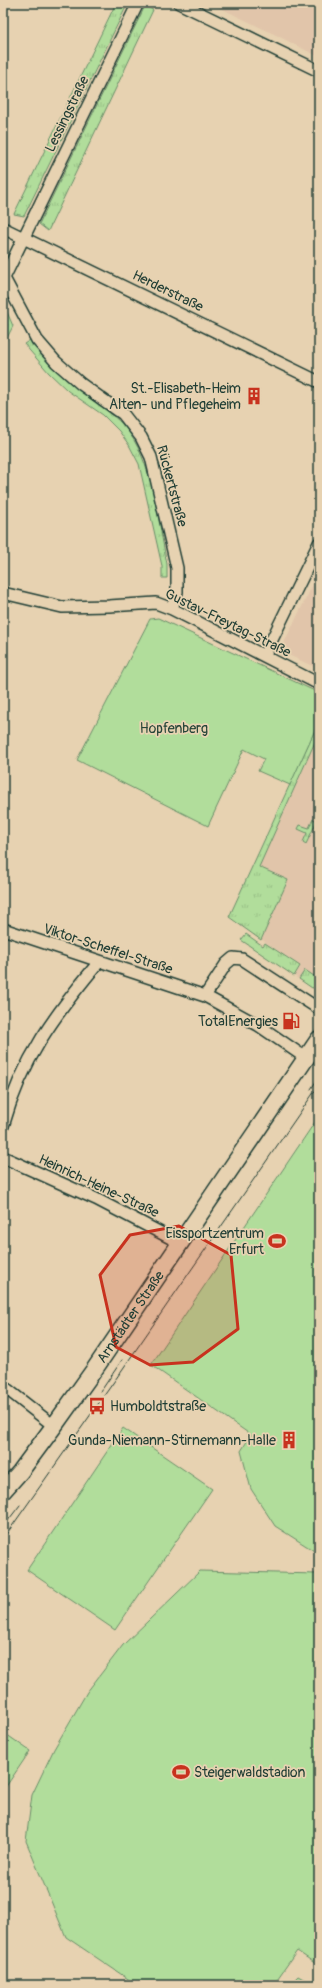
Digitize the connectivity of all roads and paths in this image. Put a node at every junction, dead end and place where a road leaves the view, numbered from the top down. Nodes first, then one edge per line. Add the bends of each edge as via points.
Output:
1 (138, 3) edge
2 (179, 3) edge
3 (319, 71) edge
4 (3, 228) edge
5 (23, 238) junction
6 (3, 278) edge
7 (319, 382) edge
8 (319, 543) edge
9 (3, 593) edge
10 (172, 609) junction
11 (264, 656) junction
12 (319, 684) edge
13 (3, 929) edge
14 (99, 962) junction
15 (205, 996) junction
16 (319, 1009) edge
17 (319, 1039) edge
18 (306, 1058) junction
19 (3, 1126) edge
20 (3, 1157) edge
21 (180, 1243) junction
22 (3, 1386) edge
23 (54, 1426) junction
24 (3, 1491) edge

1 - 5 street, Lessingstraße
2 - 3 street
4 - 5 street, Herderstraße
5 - 6 street, Rückertstraße
5 - 7 street, Herderstraße
6 - 10 street, Rückertstraße via 37,340 56,362 81,384 123,414 141,437 151,458 177,568 177,592
8 - 11 street
9 - 10 street, Gustav-Freytag-Straße via 62,607 156,603
10 - 11 street, Gustav-Freytag-Straße
11 - 12 street, Gustav-Freytag-Straße
13 - 14 street, Viktor-Scheffel-Straße
14 - 15 street, Viktor-Scheffel-Straße
14 - 19 street via 60,1009 32,1054 16,1085
15 - 16 street via 226,964 233,958 242,958
15 - 18 street, Viktor-Scheffel-Straße via 258,1025
17 - 18 main road, Arnstädter Straße
18 - 21 main road, Arnstädter Straße
20 - 21 street, Heinrich-Heine-Straße via 96,1199
21 - 23 main road, Arnstädter Straße
22 - 23 street
23 - 24 main road, Arnstädter Straße

